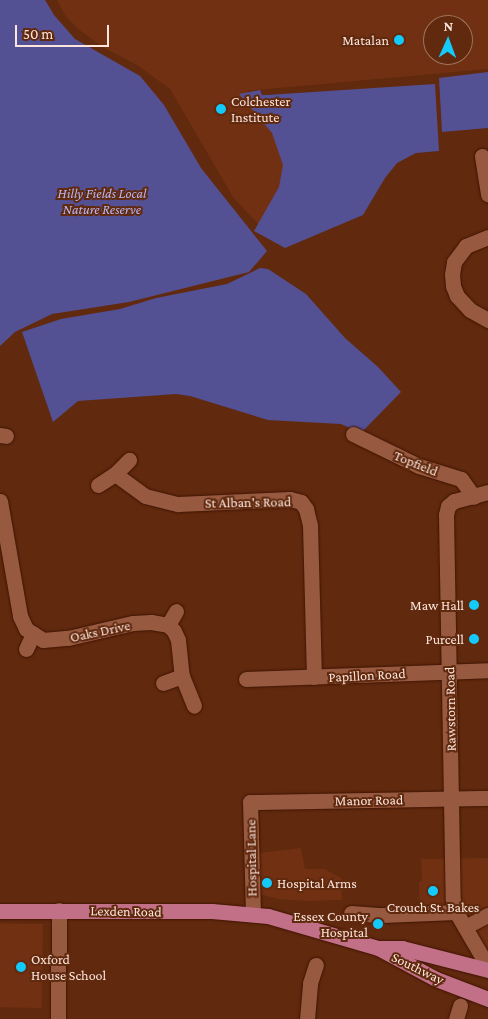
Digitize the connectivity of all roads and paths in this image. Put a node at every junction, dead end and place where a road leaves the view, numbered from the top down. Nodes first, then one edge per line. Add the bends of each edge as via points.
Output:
1 (482, 156) dead end
2 (488, 196) edge
3 (488, 237) edge
4 (488, 320) edge
5 (353, 434) dead end
6 (129, 460) dead end
7 (115, 474) junction
8 (98, 485) dead end
9 (481, 495) edge
10 (0, 501) edge
11 (176, 611) dead end
12 (168, 625) junction
13 (33, 634) junction
14 (26, 648) dead end
15 (488, 670) edge
16 (448, 671) junction
17 (182, 676) junction
18 (314, 678) junction
19 (246, 679) dead end
20 (163, 683) dead end
21 (194, 706) dead end
22 (488, 798) edge
23 (452, 799) junction
24 (250, 802) joint
25 (59, 910) junction
26 (0, 911) edge
27 (352, 912) dead end
28 (456, 912) junction
29 (253, 914) junction
30 (488, 914) edge
31 (465, 927) junction
32 (378, 948) junction
33 (438, 958) junction
34 (316, 964) dead end
35 (488, 969) edge
36 (488, 981) edge
37 (488, 999) edge
38 (58, 1019) edge
39 (307, 1019) edge

1 - 2 street via 479,181
3 - 4 street via 466,246 454,262 452,274 457,296 470,310
5 - 9 street, Topfield via 419,466 461,480
6 - 7 street
7 - 8 street
7 - 18 street, St Alban's Road via 145,496 178,504 301,502 310,525
9 - 16 street, Rawstorn Road via 454,501 448,506
10 - 13 street via 20,616 26,629
11 - 12 street
12 - 13 street, Oaks Drive via 133,623 43,640
12 - 17 street via 178,640
13 - 14 street
15 - 16 street, Papillon Road
16 - 18 street, Papillon Road
16 - 23 street, Rawstorn Road
17 - 20 street
17 - 21 street
18 - 19 street, Papillon Road
22 - 23 street, Manor Road
23 - 24 street, Manor Road
23 - 28 street, Rawstorn Road via 453,900
24 - 29 street, Hospital Lane
25 - 26 main road, Lexden Road
25 - 29 main road, Lexden Road
25 - 38 street
27 - 28 street via 408,919
28 - 31 street
29 - 32 main road, Lexden Road
30 - 31 street
31 - 35 street
32 - 33 main road, Southway via 402,948
32 - 37 main road, Southway via 436,979
33 - 35 main road, Southway
33 - 36 main road, Southway via 452,968
34 - 39 street via 310,983

